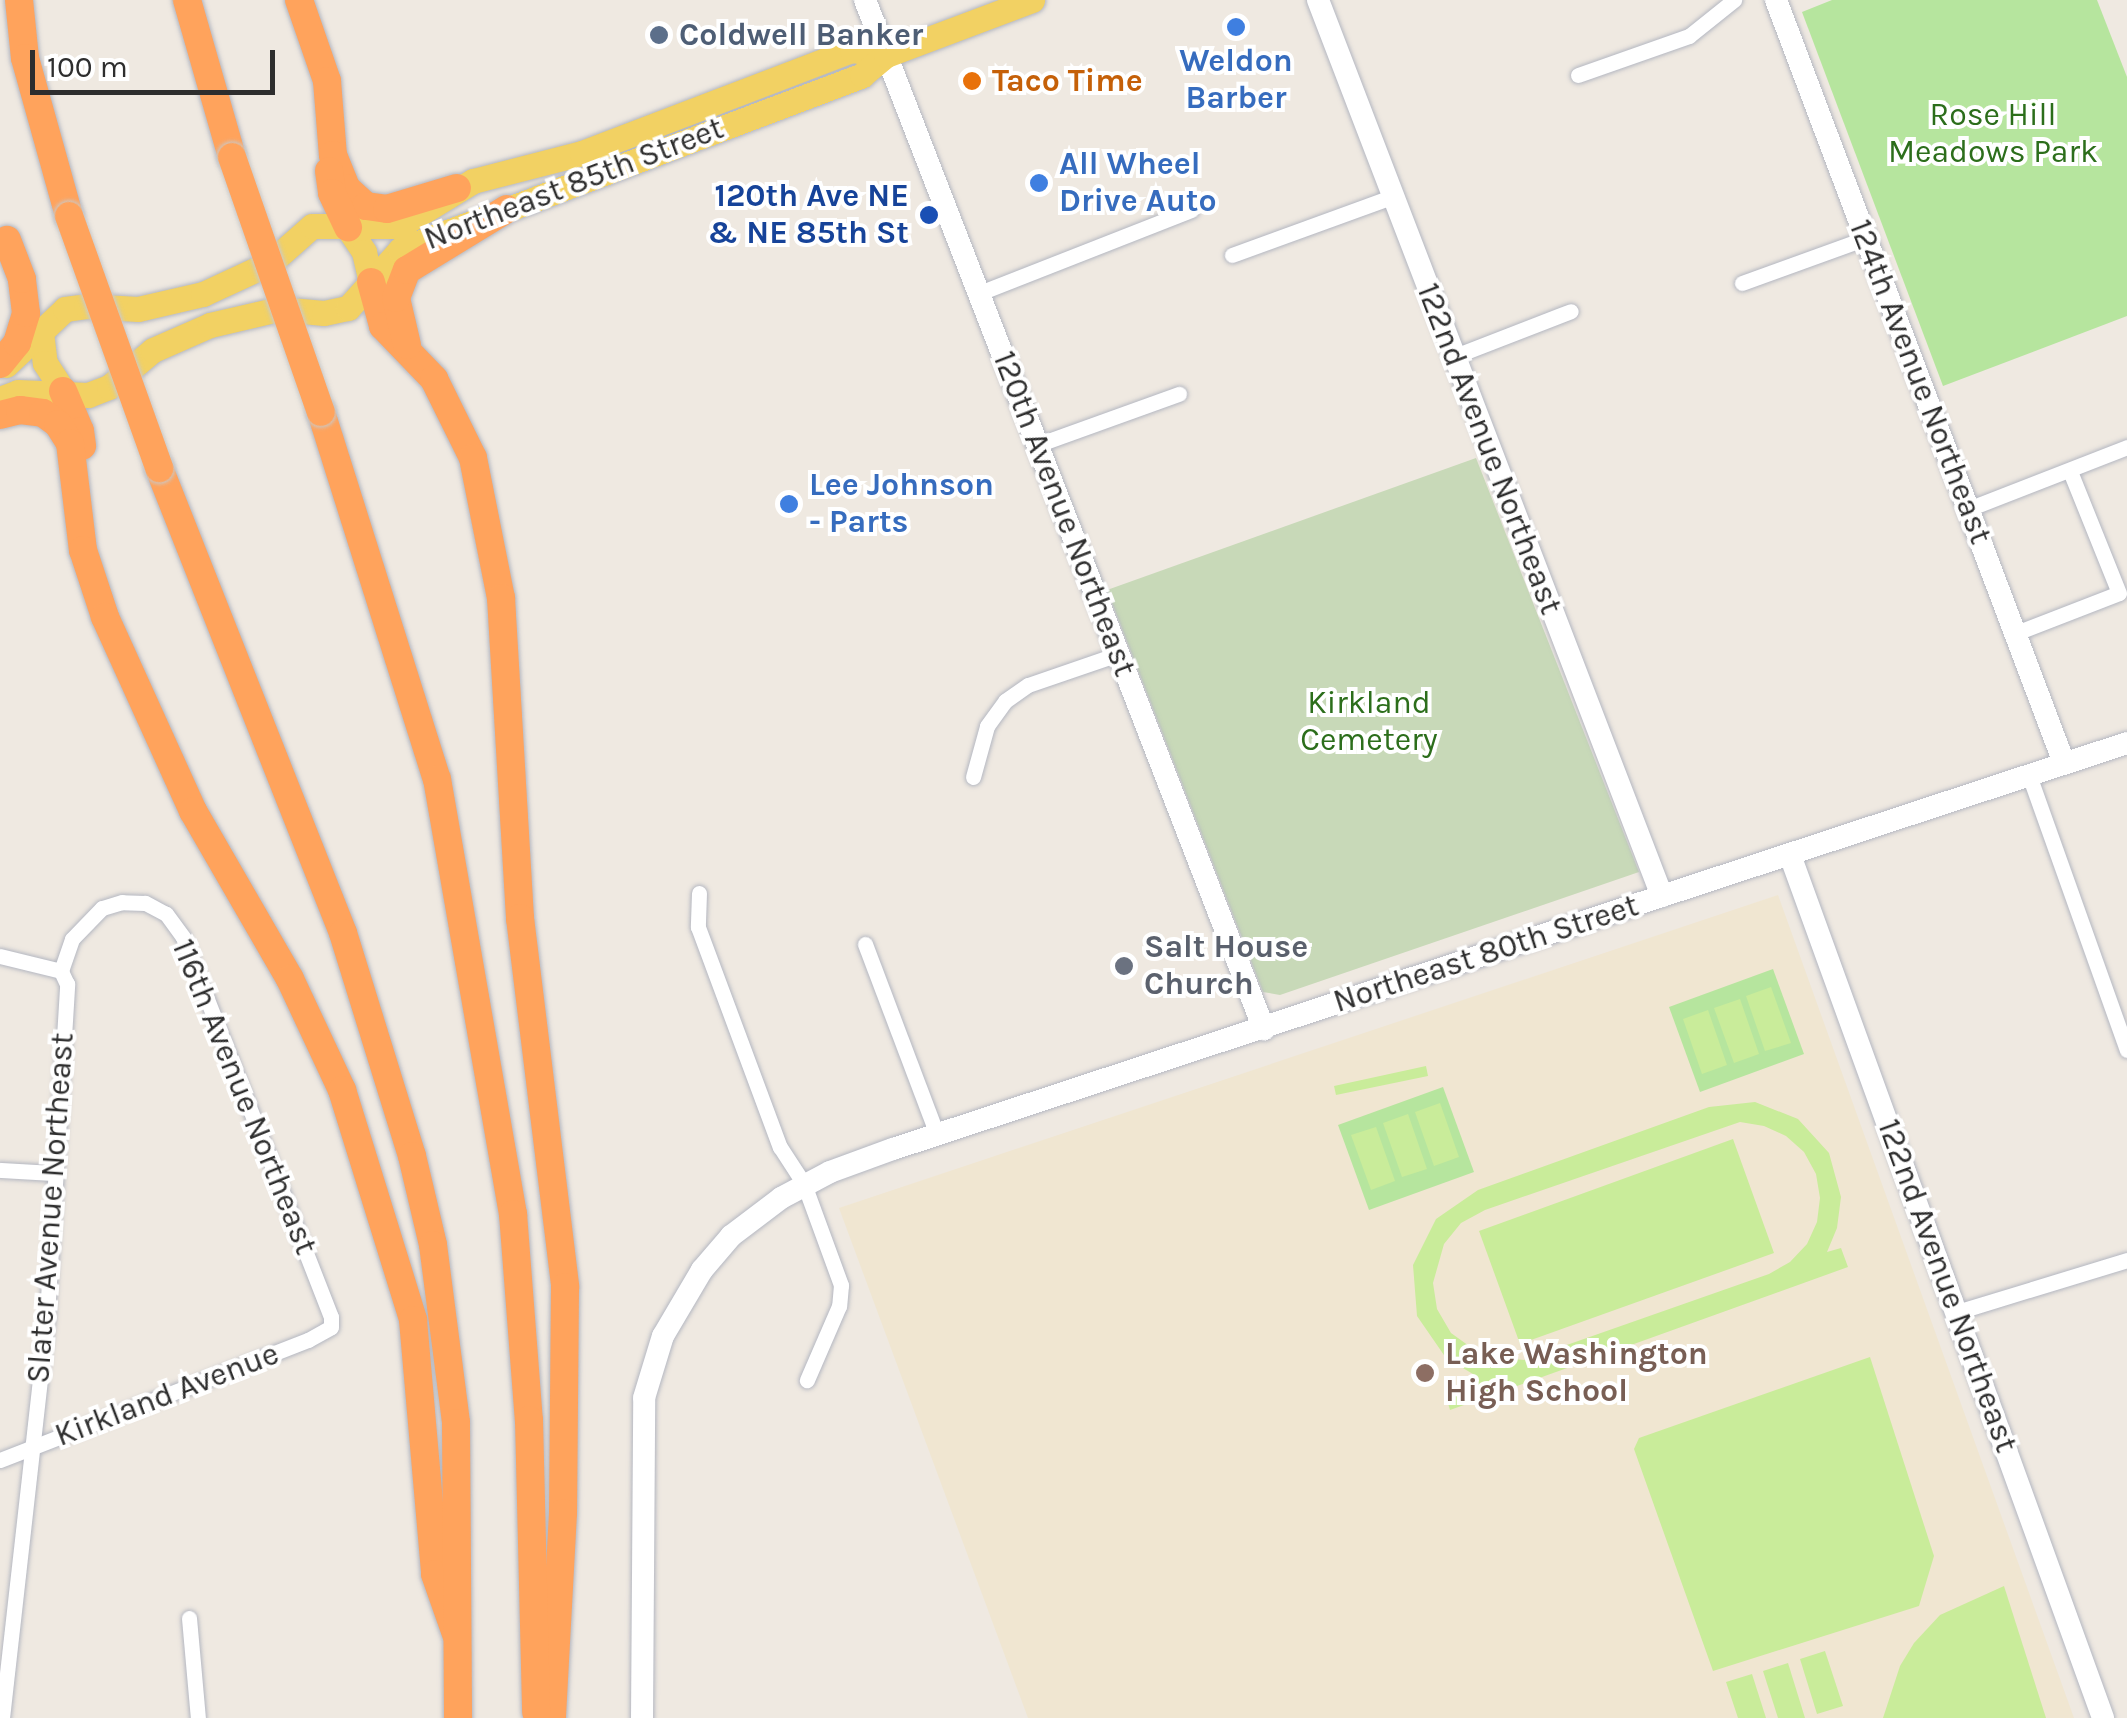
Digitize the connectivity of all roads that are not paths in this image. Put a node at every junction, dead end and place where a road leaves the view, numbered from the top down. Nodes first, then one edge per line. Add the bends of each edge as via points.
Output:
1 (18, 0) edge
2 (187, 0) edge
3 (299, 0) edge
4 (865, 0) edge
5 (1032, 0) edge
6 (1318, 0) edge
7 (1734, 0) edge
8 (1776, 0) edge
9 (886, 55) junction
10 (1578, 75) dead end
11 (332, 155) junction
12 (457, 188) junction
13 (1392, 198) junction
14 (507, 210) junction
15 (1192, 210) dead end
16 (348, 228) junction
17 (4, 235) edge
18 (1866, 238) junction
19 (1232, 255) dead end
20 (370, 282) junction
21 (1742, 283) dead end
22 (977, 294) junction
23 (1571, 311) dead end
24 (41, 332) junction
25 (410, 351) junction
26 (1456, 356) junction
27 (0, 366) edge
28 (63, 391) junction
29 (1179, 394) dead end
30 (0, 398) edge
31 (0, 416) edge
32 (1037, 445) junction
33 (2127, 446) edge
34 (2070, 471) junction
35 (78, 494) junction
36 (1968, 509) junction
37 (2016, 633) junction
38 (1118, 654) junction
39 (2127, 744) edge
40 (2064, 764) junction
41 (2028, 775) junction
42 (973, 778) dead end
43 (1790, 854) junction
44 (699, 893) dead end
45 (1662, 896) junction
46 (865, 944) dead end
47 (0, 956) edge
48 (61, 971) junction
49 (1264, 1029) junction
50 (2127, 1050) edge
51 (937, 1135) junction
52 (0, 1170) edge
53 (54, 1173) junction
54 (804, 1184) junction
55 (2127, 1260) edge
56 (1957, 1312) junction
57 (331, 1326) joint
58 (807, 1380) dead end
59 (33, 1446) junction
60 (0, 1460) edge
61 (189, 1618) dead end
62 (456, 1634) junction
63 (2, 1718) edge
64 (198, 1718) edge
65 (458, 1718) edge
66 (536, 1718) edge
67 (552, 1718) edge
68 (642, 1718) edge
69 (2103, 1718) edge

1 - 62 highway, bridge via 26,58 70,216 159,468 344,933 412,1156 433,1246 456,1423
2 - 66 highway, bridge via 232,157 437,778 513,1214 529,1420
3 - 11 highway via 326,81
4 - 9 street, 120th Avenue Northeast
5 - 9 main road, Northeast 85th Street
6 - 13 street, 122nd Avenue Northeast
7 - 10 street via 1689,36
8 - 18 street, 124th Avenue Northeast
9 - 12 main road, Northeast 85th Street via 852,50 582,153
9 - 14 main road, Northeast 85th Street via 862,75
9 - 22 street, 120th Avenue Northeast
11 - 12 highway via 346,188 376,209
11 - 16 highway via 332,193
12 - 16 main road, Northeast 85th Street via 399,226
13 - 19 street
13 - 26 street, 122nd Avenue Northeast
14 - 20 main road, Northeast 85th Street via 400,250
14 - 25 highway via 408,270 396,310
15 - 22 street
16 - 20 main road via 364,252
16 - 24 main road, Northeast 85th Street via 312,226 270,263 203,294 138,309 77,306
17 - 24 highway via 30,277
17 - 27 highway via 22,279 26,313 17,344
18 - 21 street
18 - 36 street, 124th Avenue Northeast
20 - 25 highway via 384,326
20 - 28 main road, Northeast 85th Street via 348,308 278,310 210,325 153,350 100,392
22 - 32 street, 120th Avenue Northeast
23 - 26 street
24 - 27 main road, Northeast 85th Street
24 - 28 main road via 45,363
25 - 67 highway via 449,404 472,458 508,658 520,918 566,1287
26 - 45 street, 122nd Avenue Northeast
28 - 30 main road, Northeast 85th Street
28 - 35 highway via 80,430
29 - 32 street
31 - 35 highway via 43,413 58,424 70,443
32 - 38 street, 120th Avenue Northeast
33 - 34 street
34 - 36 street
34 - 37 street via 2118,592
35 - 62 highway via 83,550 105,617 192,812 314,1028 370,1170 413,1320 435,1574
36 - 37 street, 124th Avenue Northeast
37 - 40 street, 124th Avenue Northeast
38 - 42 street via 1028,685 1005,702 987,726
38 - 49 street, 120th Avenue Northeast
39 - 40 street, Northeast 80th Street
40 - 41 street, Northeast 80th Street
41 - 43 street, Northeast 80th Street
41 - 50 street
43 - 45 street, Northeast 80th Street
43 - 56 street, 122nd Avenue Northeast
44 - 54 street via 698,927 780,1147
45 - 49 street, Northeast 80th Street
46 - 51 street
47 - 48 street
48 - 53 street, Slater Avenue Northeast via 66,984
48 - 57 street, 116th Avenue Northeast via 85,920 122,902 166,914 183,938
49 - 51 street, Northeast 80th Street
51 - 54 street, Northeast 80th Street
52 - 53 street
53 - 59 street, Slater Avenue Northeast
54 - 58 street via 840,1285 839,1306
54 - 68 street, Northeast 80th Street via 753,1217 702,1270 663,1336 644,1398
55 - 56 street
56 - 69 street, 122nd Avenue Northeast
57 - 59 street, Kirkland Avenue
59 - 60 street, Kirkland Avenue
59 - 63 street, Slater Avenue Northeast
61 - 64 street
62 - 65 highway

